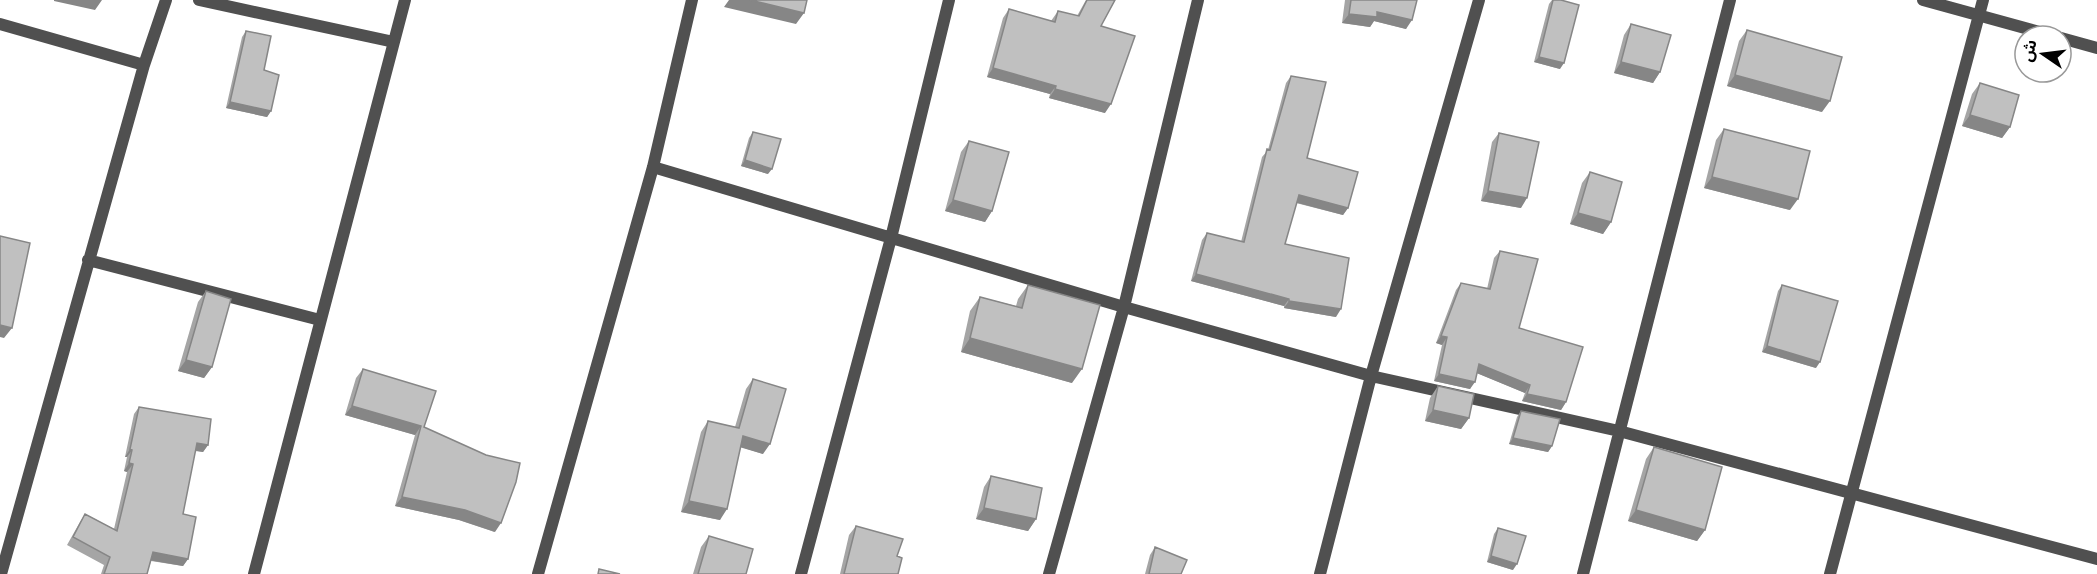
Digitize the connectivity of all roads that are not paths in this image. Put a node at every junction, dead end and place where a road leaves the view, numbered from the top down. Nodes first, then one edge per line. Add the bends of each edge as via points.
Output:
1 (166, 0) edge
2 (199, 0) edge
3 (405, 0) edge
4 (692, 0) edge
5 (949, 0) edge
6 (1198, 0) edge
7 (1479, 0) edge
8 (1730, 0) edge
9 (1923, 0) edge
10 (1983, 0) edge
11 (1979, 15) junction
12 (0, 24) edge
13 (2013, 25) edge
14 (2073, 41) edge
15 (394, 42) junction
16 (2097, 48) edge
17 (144, 65) junction
18 (653, 167) junction
19 (891, 238) junction
20 (88, 260) junction
21 (1124, 307) junction
22 (320, 320) junction
23 (1371, 376) junction
24 (1619, 431) junction
25 (1851, 492) junction
26 (2097, 559) edge
27 (2, 574) edge
28 (254, 574) edge
29 (538, 574) edge
30 (801, 574) edge
31 (1049, 574) edge
32 (1320, 574) edge
33 (1583, 574) edge
34 (1830, 574) edge

1 - 17 street
2 - 15 street
3 - 15 street
4 - 18 street
5 - 19 street
6 - 21 street
7 - 23 street
8 - 24 street
9 - 11 street
10 - 11 street
11 - 13 street
11 - 25 street
12 - 17 street
14 - 16 street
15 - 22 street
17 - 20 street
18 - 19 street
18 - 29 street
19 - 21 street
19 - 30 street
20 - 22 street
20 - 27 street
21 - 23 street
21 - 31 street
22 - 28 street
23 - 24 street
23 - 32 street
24 - 25 street
24 - 33 street
25 - 26 street
25 - 34 street

